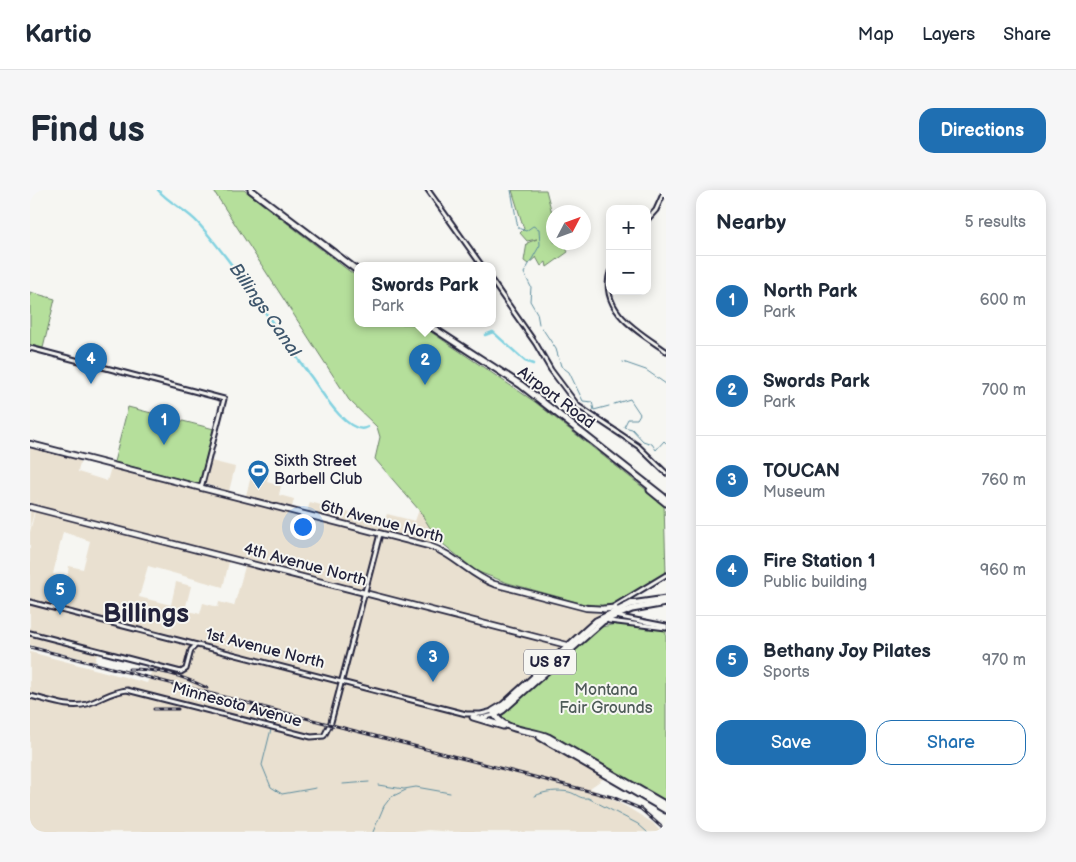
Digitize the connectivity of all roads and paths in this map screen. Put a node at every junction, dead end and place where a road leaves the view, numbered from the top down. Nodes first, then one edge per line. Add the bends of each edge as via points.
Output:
1 (251, 190) edge
2 (428, 190) edge
3 (665, 190) edge
4 (651, 216) edge
5 (479, 262) edge
6 (354, 268) edge
7 (496, 287) edge
8 (609, 295) edge
9 (432, 327) edge
10 (30, 348) edge
11 (666, 351) edge
12 (30, 444) edge
13 (666, 474) edge
14 (201, 488) junction
15 (665, 500) edge
16 (30, 507) edge
17 (380, 534) junction
18 (666, 575) edge
19 (365, 593) junction
20 (666, 599) edge
21 (30, 602) edge
22 (666, 604) edge
23 (633, 606) junction
24 (608, 613) junction
25 (599, 624) junction
26 (666, 627) edge
27 (30, 633) edge
28 (186, 642) junction
29 (196, 645) junction
30 (570, 646) junction
31 (190, 650) junction
32 (342, 682) junction
33 (30, 696) edge
34 (503, 710) junction
35 (494, 713) junction
36 (466, 714) junction
37 (473, 718) junction
38 (509, 727) junction
39 (526, 730) junction
40 (666, 805) edge
41 (666, 810) edge

1 - 6 highway
2 - 5 street
3 - 4 street
7 - 13 street via 578,406 638,446
8 - 11 street via 615,311
9 - 15 highway, Airport Road via 521,385
10 - 14 street via 224,399
12 - 14 main road, 6th Avenue North
14 - 17 main road, 6th Avenue North
16 - 19 main road, 4th Avenue North
17 - 19 street
17 - 24 main road, 6th Avenue North via 443,551 494,584
18 - 24 street
19 - 30 main road, 4th Avenue North
19 - 32 street
20 - 23 highway, US 87
21 - 28 street, 1st Avenue North
22 - 23 highway, US 87
23 - 24 highway, US 87
23 - 24 highway
24 - 25 highway, US 87
24 - 26 street
24 - 30 highway, US 87
25 - 26 street via 616,620
25 - 30 highway, US 87
27 - 31 street via 181,672 186,669
28 - 29 street, 1st Avenue North
28 - 31 street
29 - 31 street
29 - 32 street, 1st Avenue North
30 - 34 highway, US 87
30 - 35 highway, US 87 via 542,669 533,668 535,676
32 - 33 street, Minnesota Avenue via 326,735 316,738 127,690 114,691 87,704 73,706
32 - 36 street, 1st Avenue North
34 - 35 highway, 1st Avenue North
34 - 38 highway via 500,717
35 - 36 street, 1st Avenue North
35 - 37 street, 1st Avenue North
35 - 38 highway
36 - 37 street, 1st Avenue North
37 - 38 highway
38 - 39 highway
39 - 40 highway via 548,737
39 - 41 highway

